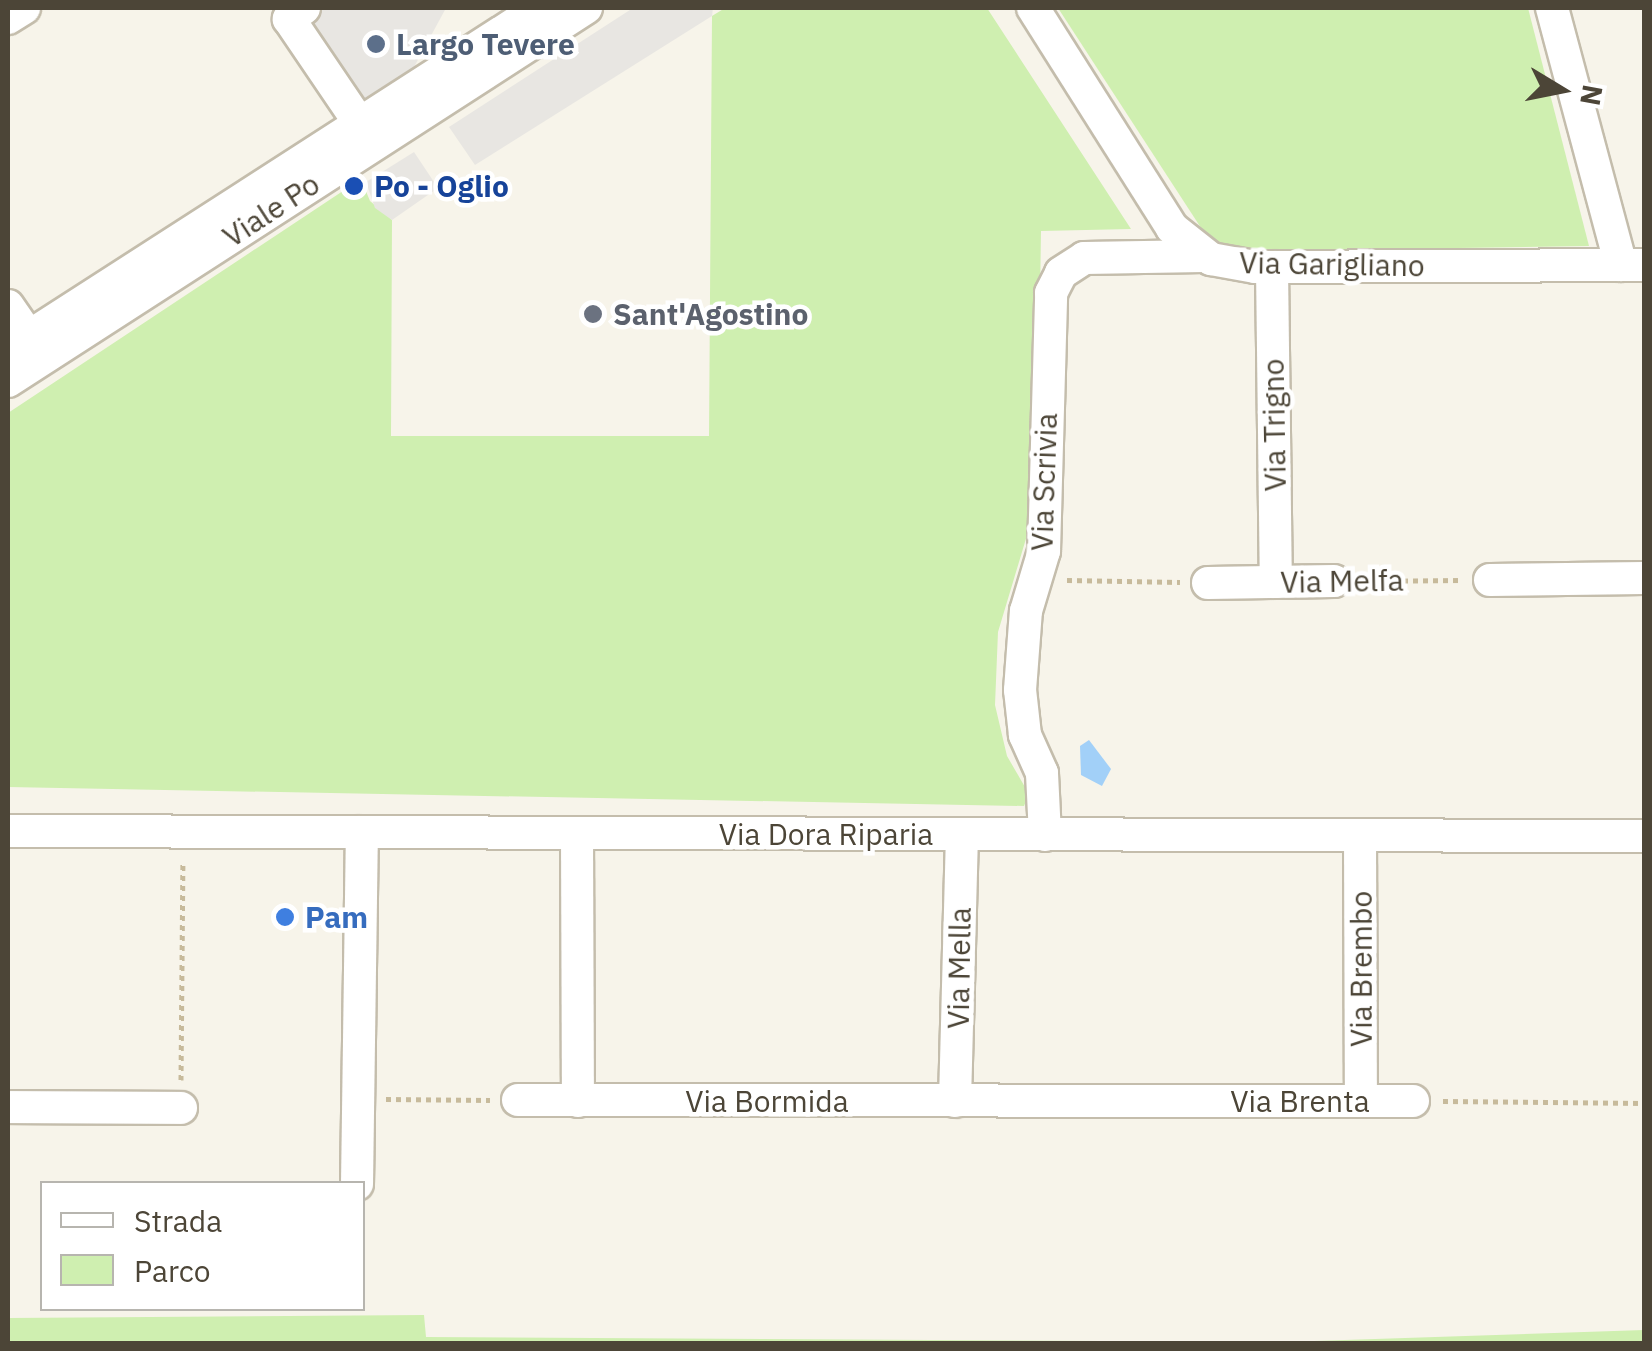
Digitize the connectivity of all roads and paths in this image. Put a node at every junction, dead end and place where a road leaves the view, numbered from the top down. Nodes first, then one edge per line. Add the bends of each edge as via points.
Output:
1 (24, 8) edge
2 (304, 8) edge
3 (539, 8) edge
4 (586, 8) edge
5 (1033, 8) edge
6 (1552, 8) edge
7 (8, 18) edge
8 (367, 134) junction
9 (1204, 256) junction
10 (1633, 265) edge
11 (1272, 267) junction
12 (8, 306) edge
13 (27, 348) edge
14 (8, 381) edge
15 (1644, 578) edge
16 (1038, 580) junction
17 (1490, 580) joint
18 (1334, 581) joint
19 (1276, 582) junction
20 (1208, 583) joint
21 (8, 831) edge
22 (184, 832) junction
23 (362, 832) junction
24 (578, 833) junction
25 (962, 835) junction
26 (1045, 836) junction
27 (1360, 836) junction
28 (1644, 836) edge
29 (358, 1098) junction
30 (518, 1100) joint
31 (1412, 1100) joint
32 (578, 1101) junction
33 (956, 1101) junction
34 (1361, 1101) junction
35 (1644, 1103) edge
36 (8, 1108) edge
37 (180, 1108) joint
38 (357, 1181) edge

1 - 7 street
2 - 8 street via 289,19
3 - 8 street, Viale Po
4 - 8 street, Viale Po
5 - 9 street, Via Garigliano via 1172,228
6 - 10 street
8 - 13 street, Viale Po
9 - 11 street, Via Garigliano
9 - 16 street, Via Scrivia via 1084,258 1055,282 1048,304
10 - 11 street, Via Garigliano
11 - 19 street, Via Trigno
12 - 13 street
13 - 14 street, Viale Po
15 - 17 street
16 - 20 path
16 - 26 street, Via Scrivia via 1026,610 1020,690 1024,735 1042,773
17 - 18 path, Via Melfa
18 - 19 street, Via Melfa
19 - 20 street, Via Melfa
21 - 22 street, Via Dora Riparia
22 - 23 street, Via Dora Riparia
22 - 37 path
23 - 24 street, Via Dora Riparia
23 - 29 street
24 - 25 street, Via Dora Riparia
24 - 32 street
25 - 26 street, Via Dora Riparia
25 - 33 street, Via Mella
26 - 27 street, Via Dora Riparia
27 - 28 street, Via Dora Riparia
27 - 34 street, Via Brembo
29 - 30 path
29 - 38 street
30 - 32 street, Via Bormida
31 - 34 street, Via Brenta
31 - 35 path, Via Brenta
32 - 33 street, Via Bormida
33 - 34 street, Via Brenta
36 - 37 street

